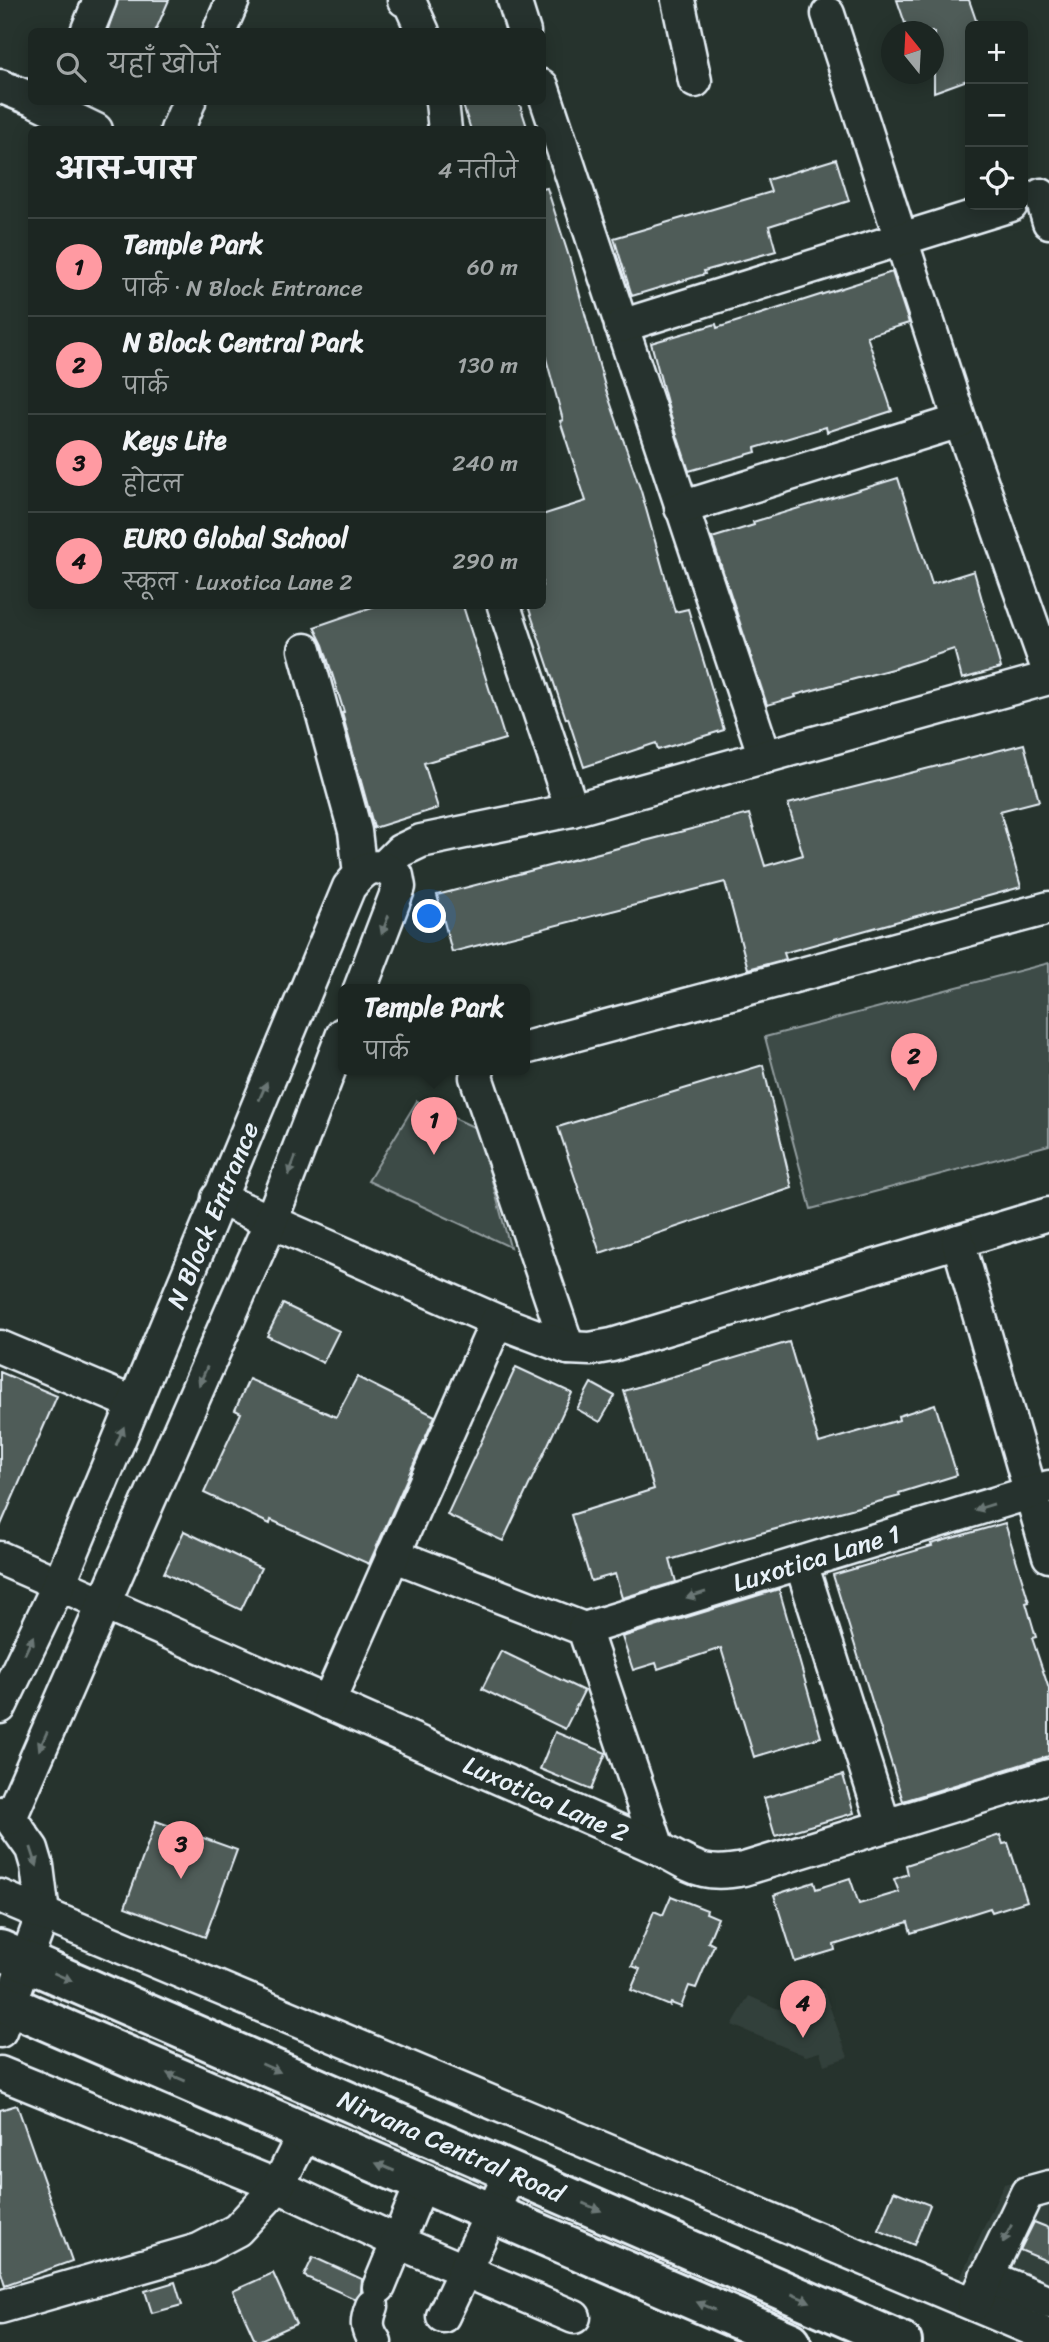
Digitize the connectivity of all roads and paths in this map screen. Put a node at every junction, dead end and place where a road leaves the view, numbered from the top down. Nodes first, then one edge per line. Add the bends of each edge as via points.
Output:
1 (100, 0) edge
2 (233, 0) edge
3 (404, 0) edge
4 (514, 0) edge
5 (678, 0) edge
6 (828, 14) dead end
7 (89, 28) edge
8 (221, 28) edge
9 (421, 28) edge
10 (523, 28) edge
11 (695, 81) dead end
12 (0, 86) edge
13 (28, 97) edge
14 (546, 98) edge
15 (44, 105) edge
16 (188, 105) edge
17 (442, 105) edge
18 (88, 126) edge
19 (179, 126) edge
20 (445, 126) edge
21 (995, 210) edge
22 (901, 239) junction
23 (621, 326) junction
24 (960, 421) junction
25 (681, 508) junction
26 (1037, 595) edge
27 (504, 609) edge
28 (305, 650) dead end
29 (1049, 672) edge
30 (1049, 678) edge
31 (765, 757) junction
32 (572, 810) junction
33 (372, 870) junction
34 (1049, 908) edge
35 (362, 984) edge
36 (338, 1047) edge
37 (530, 1047) edge
38 (476, 1075) edge
39 (218, 1198) junction
40 (1049, 1214) edge
41 (271, 1222) junction
42 (958, 1241) junction
43 (497, 1321) junction
44 (0, 1347) edge
45 (568, 1348) junction
46 (133, 1403) junction
47 (1040, 1490) edge
48 (393, 1555) junction
49 (1049, 1556) edge
50 (0, 1559) edge
51 (801, 1563) junction
52 (59, 1584) junction
53 (104, 1603) junction
54 (584, 1629) junction
55 (328, 1703) junction
56 (0, 1707) edge
57 (1049, 1776) edge
58 (5, 1815) edge
59 (884, 1825) junction
60 (658, 1849) junction
61 (0, 1896) edge
62 (43, 1914) junction
63 (13, 1955) edge
64 (3, 2012) edge
65 (0, 2073) edge
66 (306, 2132) junction
67 (511, 2172) junction
68 (422, 2183) junction
69 (278, 2186) junction
70 (1049, 2187) edge
71 (491, 2214) junction
72 (398, 2242) junction
73 (466, 2269) junction
74 (980, 2290) junction
75 (1049, 2302) edge
76 (0, 2308) edge
77 (574, 2317) dead end
78 (436, 2331) edge
79 (1049, 2336) edge
80 (375, 2342) edge
81 (792, 2342) edge
82 (902, 2342) edge

1 - 7 street
2 - 8 street
3 - 9 street via 411,3
4 - 10 street
5 - 11 street
6 - 22 street
12 - 13 street
14 - 23 street
15 - 18 street
16 - 19 street
17 - 20 street
21 - 22 street
22 - 23 street
22 - 24 street
23 - 25 street
24 - 25 street
24 - 26 street
25 - 31 street
26 - 29 street
27 - 32 street
28 - 33 street via 355,831
30 - 31 street
31 - 32 street
32 - 33 street via 421,841
33 -> 35 street via 397,876 399,887
39 -> 33 street, N Block Entrance via 349,887
34 - 37 street
36 -> 41 street, N Block Entrance
38 - 45 street
39 - 41 street
39 - 46 street, N Block Entrance
40 - 42 street
41 - 43 street
41 -> 53 street, N Block Entrance
42 - 45 street via 612,1345
42 - 47 street
43 - 45 street
43 - 48 street
44 - 46 street
52 -> 46 street, N Block Entrance
47 - 49 street
47 -> 51 street, Luxotica Lane 1
48 - 54 street
48 - 55 street
50 - 52 street, Luxotica Lane 2
51 -> 54 street, Luxotica Lane 1
51 - 59 street
52 - 53 street, Luxotica Lane 2
56 -> 52 street, N Block Entrance
53 - 55 street, Luxotica Lane 2
53 -> 58 street, N Block Entrance
54 - 60 street
55 - 60 street, Luxotica Lane 2
57 - 59 street, Luxotica Lane 2
58 -> 62 street via 32,1849
59 - 60 street, Luxotica Lane 2 via 719,1874 698,1870
61 - 62 street
62 - 63 street
62 - 74 street
63 - 64 street
63 -> 67 main road, Nirvana Central Road
66 -> 64 main road, Nirvana Central Road
65 - 69 street
68 -> 66 main road, Nirvana Central Road
66 - 69 street
67 - 71 street
67 -> 82 main road, Nirvana Central Road
68 - 71 main road, Nirvana Central Road
68 - 72 street
69 - 72 street
69 - 76 street via 237,2230 221,2240
70 -> 74 street via 1027,2193
71 - 73 street
81 -> 71 main road, Nirvana Central Road
72 - 73 street
72 - 80 street via 368,2318 367,2331
73 - 77 street
73 - 78 street
74 - 75 street
74 - 79 street

